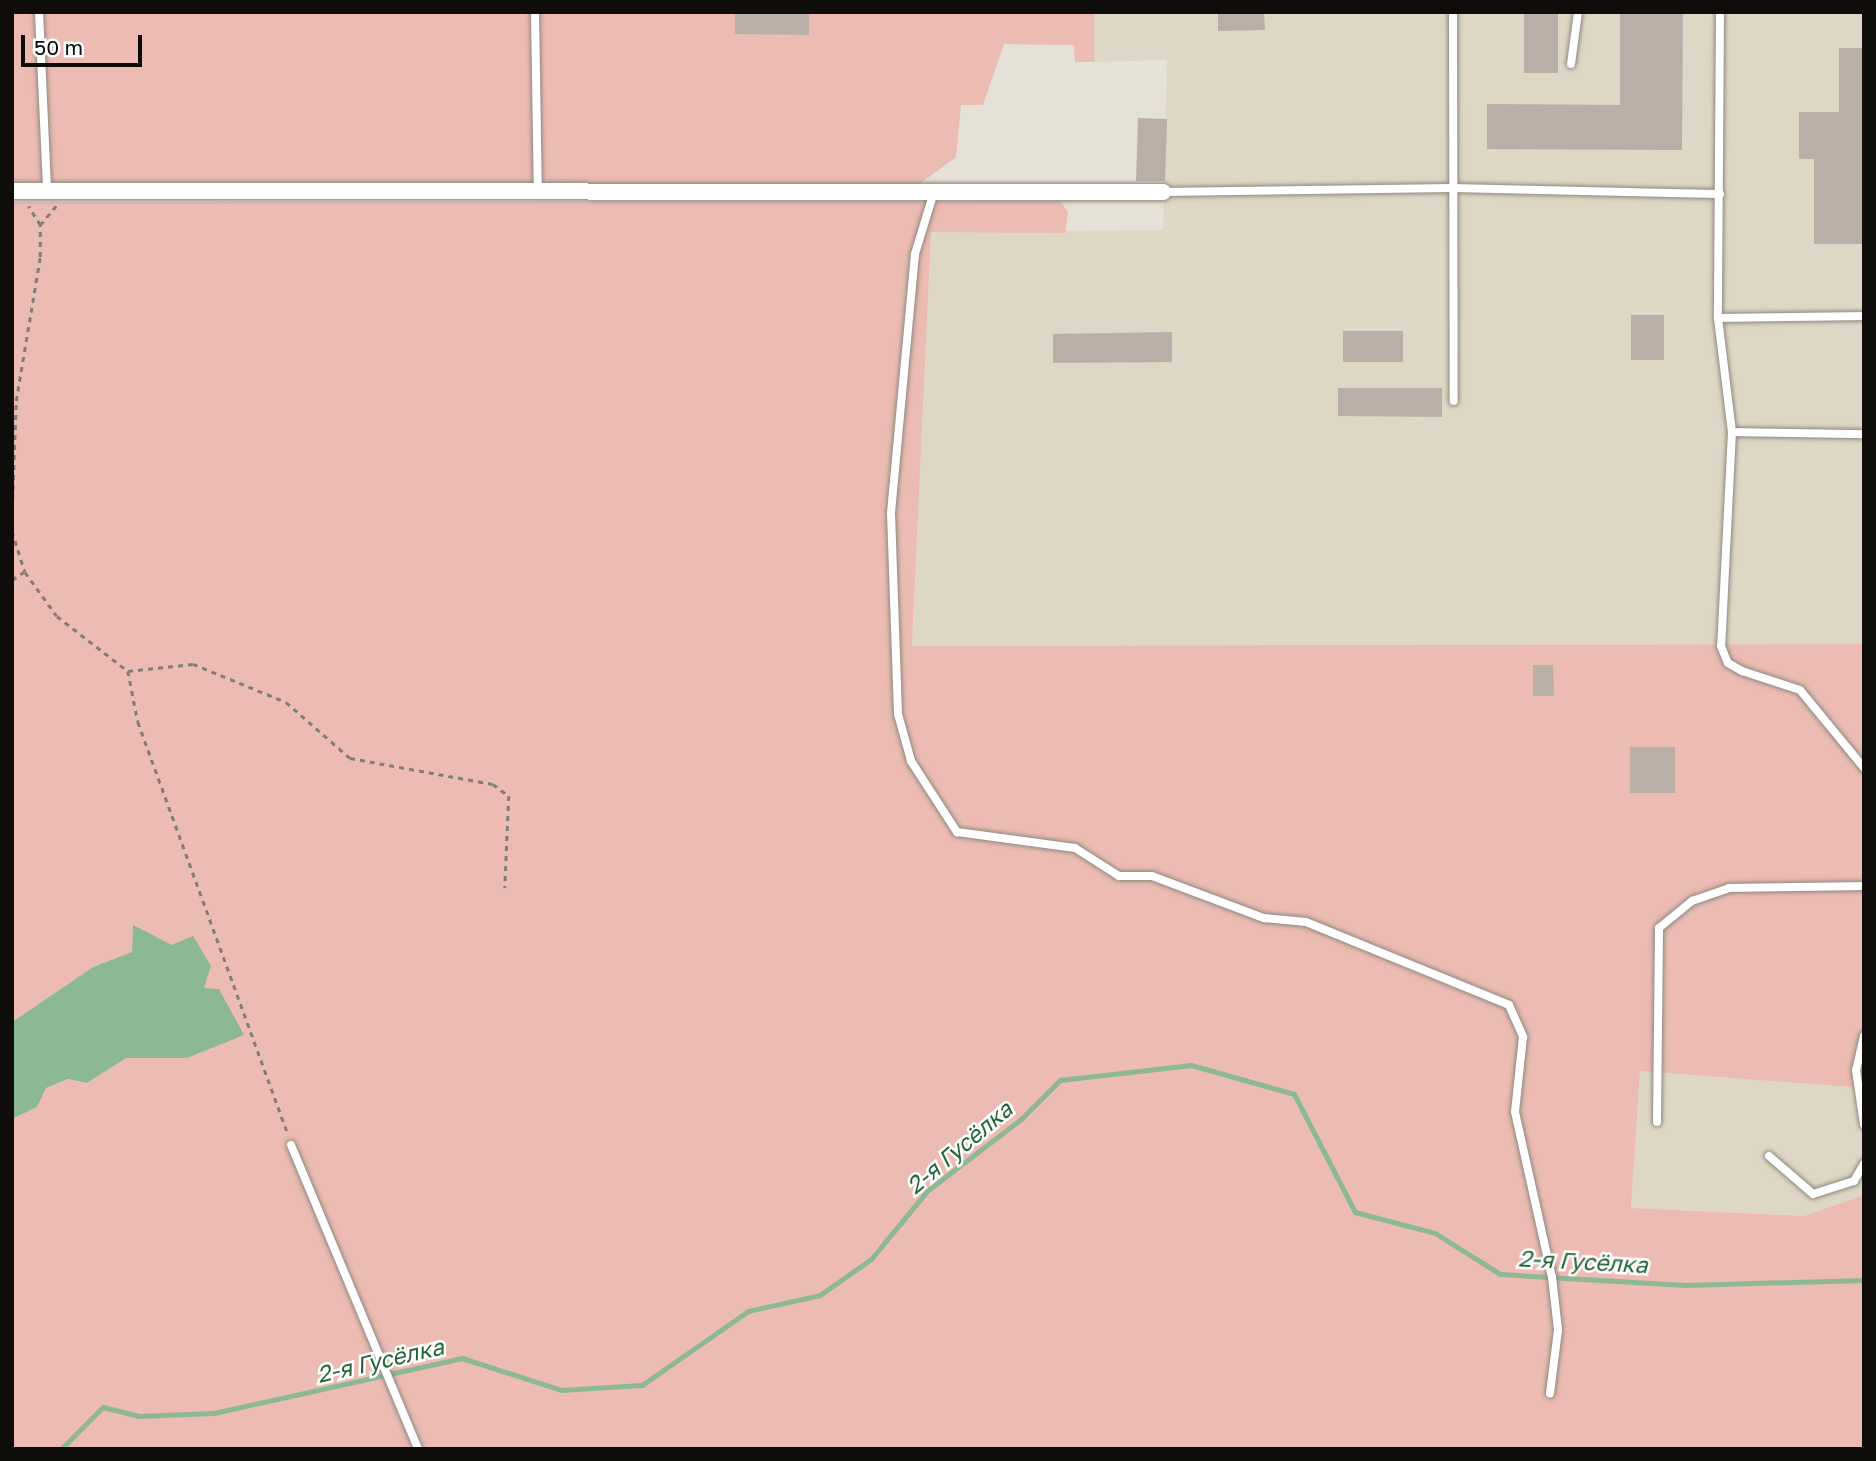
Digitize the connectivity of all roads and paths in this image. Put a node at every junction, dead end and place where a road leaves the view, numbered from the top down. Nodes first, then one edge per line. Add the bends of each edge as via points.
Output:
1 (39, 12) edge
2 (535, 12) edge
3 (1453, 12) edge
4 (1578, 12) edge
5 (1720, 12) edge
6 (1571, 64) dead end
7 (1452, 188) junction
8 (16, 191) edge
9 (53, 191) junction
10 (1163, 192) joint
11 (538, 194) junction
12 (1720, 194) junction
13 (933, 195) junction
14 (40, 225) junction
15 (1864, 316) edge
16 (1718, 318) junction
17 (1454, 401) dead end
18 (1732, 432) junction
19 (1864, 434) edge
20 (12, 510) edge
21 (12, 531) edge
22 (24, 572) junction
23 (12, 580) edge
24 (128, 671) junction
25 (1864, 768) edge
26 (1864, 886) edge
27 (505, 888) dead end
28 (1864, 1036) edge
29 (1657, 1122) dead end
30 (1864, 1124) edge
31 (291, 1144) joint
32 (1769, 1156) dead end
33 (1864, 1164) edge
34 (1550, 1393) dead end
35 (418, 1449) edge

1 - 9 lane
2 - 11 lane
3 - 7 lane
4 - 6 lane
5 - 12 lane
7 - 10 lane
7 - 12 lane
7 - 17 lane
8 - 9 street
8 - 14 path
9 - 11 street
9 - 14 path via 55,208
10 - 13 street
11 - 13 street
12 - 16 lane
13 - 34 lane via 915,254 891,513 898,714 911,761 957,832 1075,848 1118,876 1152,876 1264,918 1306,922 1509,1006 1523,1037 1515,1112 1552,1277 1558,1330
14 - 20 path via 16,401
15 - 16 lane
16 - 18 lane
18 - 19 lane
18 - 25 lane via 1725,654 1742,671 1800,690
21 - 22 path
22 - 23 path
22 - 24 path via 57,616
24 - 27 path via 193,664 286,702 350,758 493,784 509,796
24 - 31 path via 138,722
26 - 29 lane via 1729,888 1692,901 1659,928
28 - 30 lane via 1856,1070
31 - 35 lane
32 - 33 lane via 1813,1194 1854,1181

